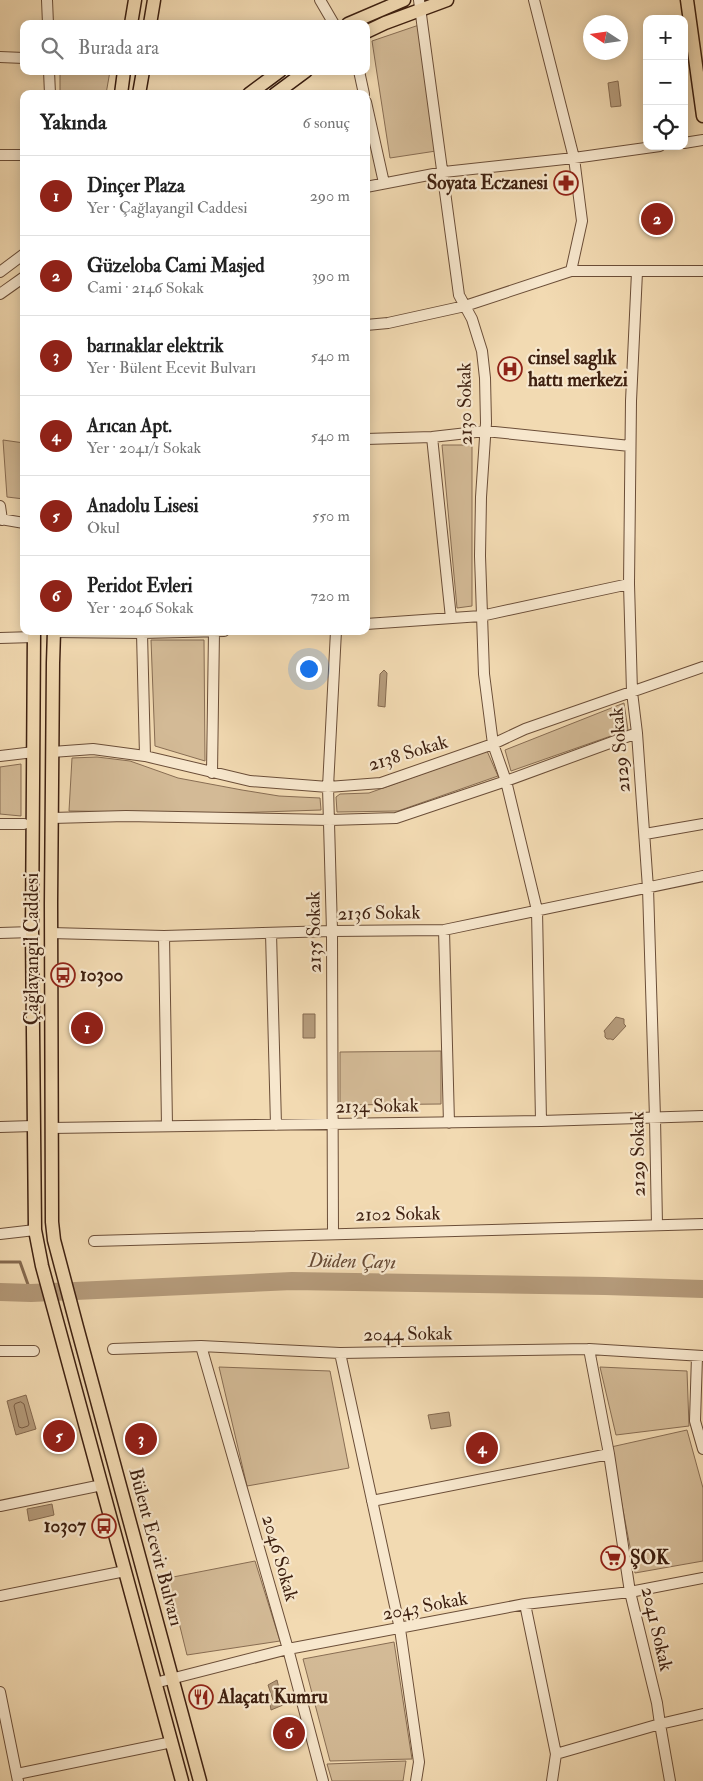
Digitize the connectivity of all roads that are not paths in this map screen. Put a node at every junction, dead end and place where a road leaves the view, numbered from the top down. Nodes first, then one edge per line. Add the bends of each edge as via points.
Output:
1 (47, 0) edge
2 (135, 0) edge
3 (154, 0) edge
4 (320, 0) edge
5 (404, 0) edge
6 (447, 0) edge
7 (534, 0) edge
8 (687, 0) edge
9 (420, 5) edge
10 (48, 20) edge
11 (132, 20) edge
12 (151, 20) edge
13 (332, 20) edge
14 (357, 20) edge
15 (370, 30) edge
16 (0, 57) edge
17 (20, 58) edge
18 (49, 75) edge
19 (123, 75) edge
20 (142, 75) edge
21 (275, 75) edge
22 (301, 75) edge
23 (360, 75) edge
24 (50, 90) edge
25 (122, 90) edge
26 (140, 90) edge
27 (254, 90) edge
28 (280, 90) edge
29 (363, 90) edge
30 (703, 116) edge
31 (370, 120) edge
32 (703, 140) edge
33 (688, 142) edge
34 (643, 148) edge
35 (0, 155) edge
36 (20, 155) edge
37 (574, 158) junction
38 (444, 172) junction
39 (384, 182) junction
40 (370, 186) edge
41 (20, 257) edge
42 (571, 271) junction
43 (703, 271) edge
44 (0, 272) edge
45 (637, 272) junction
46 (20, 279) edge
47 (0, 294) edge
48 (465, 306) junction
49 (370, 325) edge
50 (485, 431) junction
51 (432, 436) junction
52 (370, 439) edge
53 (630, 446) junction
54 (0, 506) edge
55 (1, 519) edge
56 (20, 522) edge
57 (629, 584) junction
58 (481, 616) junction
59 (451, 618) junction
60 (370, 624) edge
61 (26, 635) edge
62 (34, 635) edge
63 (54, 635) edge
64 (142, 635) edge
65 (214, 635) edge
66 (336, 635) edge
67 (0, 638) edge
68 (703, 667) edge
69 (632, 692) junction
70 (637, 733) junction
71 (493, 744) junction
72 (34, 752) junction
73 (52, 752) junction
74 (0, 756) edge
75 (145, 756) junction
76 (212, 773) junction
77 (506, 781) junction
78 (328, 787) junction
79 (52, 818) junction
80 (330, 820) junction
81 (0, 824) edge
82 (24, 824) dead end
83 (703, 824) edge
84 (645, 834) junction
85 (703, 876) edge
86 (648, 888) junction
87 (537, 910) junction
88 (444, 930) junction
89 (332, 931) junction
90 (32, 932) junction
91 (0, 933) edge
92 (51, 933) junction
93 (271, 933) junction
94 (164, 936) junction
95 (703, 1116) edge
96 (655, 1118) junction
97 (541, 1121) junction
98 (449, 1123) junction
99 (334, 1124) junction
100 (276, 1125) junction
101 (0, 1126) edge
102 (33, 1126) junction
103 (167, 1126) junction
104 (51, 1128) junction
105 (703, 1224) edge
106 (656, 1225) junction
107 (34, 1230) junction
108 (333, 1233) junction
109 (0, 1234) edge
110 (94, 1241) dead end
111 (61, 1265) joint
112 (42, 1266) joint
113 (201, 1346) junction
114 (113, 1349) dead end
115 (589, 1349) junction
116 (0, 1351) edge
117 (34, 1351) dead end
118 (340, 1353) junction
119 (700, 1356) edge
120 (703, 1448) edge
121 (609, 1454) junction
122 (102, 1485) junction
123 (372, 1501) junction
124 (0, 1506) edge
125 (125, 1571) junction
126 (703, 1578) edge
127 (630, 1592) junction
128 (0, 1596) edge
129 (525, 1604) junction
130 (400, 1629) junction
131 (288, 1649) junction
132 (172, 1678) junction
133 (156, 1682) junction
134 (0, 1692) edge
135 (703, 1714) edge
136 (660, 1724) junction
137 (172, 1742) junction
138 (556, 1754) junction
139 (18, 1777) edge
140 (182, 1781) edge
141 (200, 1781) edge
142 (323, 1781) edge
143 (416, 1781) edge
144 (552, 1781) edge
145 (670, 1781) edge

1 - 10 street
2 - 11 main road
3 - 12 main road
4 - 13 street
5 - 14 main road
6 - 9 main road
7 - 37 street
8 - 30 main road
9 - 15 main road
9 - 38 street, 2130 Sokak
16 - 17 street
18 - 24 street
19 - 25 main road
20 - 26 main road
21 - 27 main road
22 - 28 main road
23 - 29 street
31 - 39 street
32 - 33 street
34 - 37 street
35 - 36 street
37 - 38 street
37 - 42 street via 582,221
38 - 39 street
38 - 48 street, 2130 Sokak via 459,294
39 - 40 street
41 - 44 street
42 - 45 street
42 - 48 street
43 - 45 street
45 - 53 street, 2129 Sokak
46 - 47 street
48 - 49 street
48 - 50 street, 2130 Sokak via 482,351
50 - 51 street
50 - 53 street
50 - 58 street, 2130 Sokak via 481,497
51 - 52 street
51 - 59 street
53 - 57 street, 2129 Sokak
54 - 55 street
55 - 56 street
57 - 58 street
57 - 69 street, 2129 Sokak
58 - 59 street
58 - 71 street, 2130 Sokak
59 - 60 street
61 - 67 street
62 - 72 main road, Çağlayangil Caddesi
63 - 73 main road, Çağlayangil Caddesi
64 - 75 street
65 - 76 street
66 - 78 street, 2135 Sokak
68 - 69 street, 2138 Sokak
69 - 70 street, 2129 Sokak
69 - 71 street, 2138 Sokak via 525,729
70 - 77 street
70 - 84 street, 2129 Sokak
71 - 77 street, 2130 Sokak
71 - 78 street, 2138 Sokak via 381,783
72 - 74 street
72 - 90 main road, Çağlayangil Caddesi
73 - 75 street, 2138 Sokak via 93,749
73 - 79 main road, Çağlayangil Caddesi
75 - 76 street, 2138 Sokak
76 - 78 street, 2138 Sokak via 250,781
77 - 80 street via 396,818
77 - 87 street, 2130 Sokak
78 - 80 street, 2135 Sokak
79 - 80 street via 126,816
79 - 92 main road, Çağlayangil Caddesi
80 - 89 street, 2135 Sokak
81 - 82 street
83 - 84 street
84 - 86 street, 2129 Sokak
85 - 86 street, 2136 Sokak
86 - 87 street, 2136 Sokak
86 - 96 street, 2129 Sokak
87 - 88 street, 2136 Sokak
87 - 97 street, 2130 Sokak
88 - 89 street, 2136 Sokak
88 - 98 street
89 - 93 street, 2136 Sokak
89 - 99 street, 2135 Sokak
90 - 91 street
90 - 102 main road, Çağlayangil Caddesi
92 - 94 street, 2136 Sokak
92 - 104 main road, Çağlayangil Caddesi
93 - 94 street, 2136 Sokak
93 - 100 street
94 - 103 street
95 - 96 street, 2134 Sokak
96 - 97 street, 2134 Sokak
96 - 106 street, 2129 Sokak
97 - 98 street, 2134 Sokak
98 - 99 street, 2134 Sokak
99 - 100 street, 2134 Sokak
99 - 108 street, 2135 Sokak
100 - 103 street, 2134 Sokak
101 - 102 street
102 - 107 main road, Çağlayangil Caddesi
103 - 104 street, 2134 Sokak
104 - 111 main road, Çağlayangil Caddesi via 52,1222
105 - 106 street, 2102 Sokak
106 - 108 street, 2102 Sokak
107 - 109 street
107 - 112 main road, Çağlayangil Caddesi
108 - 110 street, 2102 Sokak
111 - 132 main road, Bülent Ecevit Bulvarı
112 - 122 main road, Bülent Ecevit Bulvarı
113 - 114 street, 2044 Sokak
113 - 118 street, 2044 Sokak
113 - 131 street, 2046 Sokak
115 - 118 street, 2044 Sokak
115 - 119 street, 2044 Sokak
115 - 121 street, 2041 Sokak
116 - 117 street
118 - 123 street
119 - 120 street via 695,1421
121 - 123 street
121 - 127 street, 2041 Sokak
122 - 124 street
122 - 125 main road, Bülent Ecevit Bulvarı
123 - 130 street
125 - 128 street
125 - 133 main road, Bülent Ecevit Bulvarı
126 - 127 street, 2043 Sokak
127 - 129 street, 2043 Sokak
127 - 136 street, 2041 Sokak
129 - 130 street, 2043 Sokak
129 - 138 street
130 - 131 street, 2043 Sokak
130 - 143 street via 419,1762
131 - 132 street, 2043 Sokak
131 - 142 street, 2046 Sokak
132 - 133 street, 2043 Sokak
132 - 141 main road, Bülent Ecevit Bulvarı
133 - 137 main road, Bülent Ecevit Bulvarı
134 - 139 street
135 - 136 street
136 - 138 street
136 - 145 street, 2041 Sokak
137 - 139 street
137 - 140 main road, Bülent Ecevit Bulvarı
138 - 144 street

